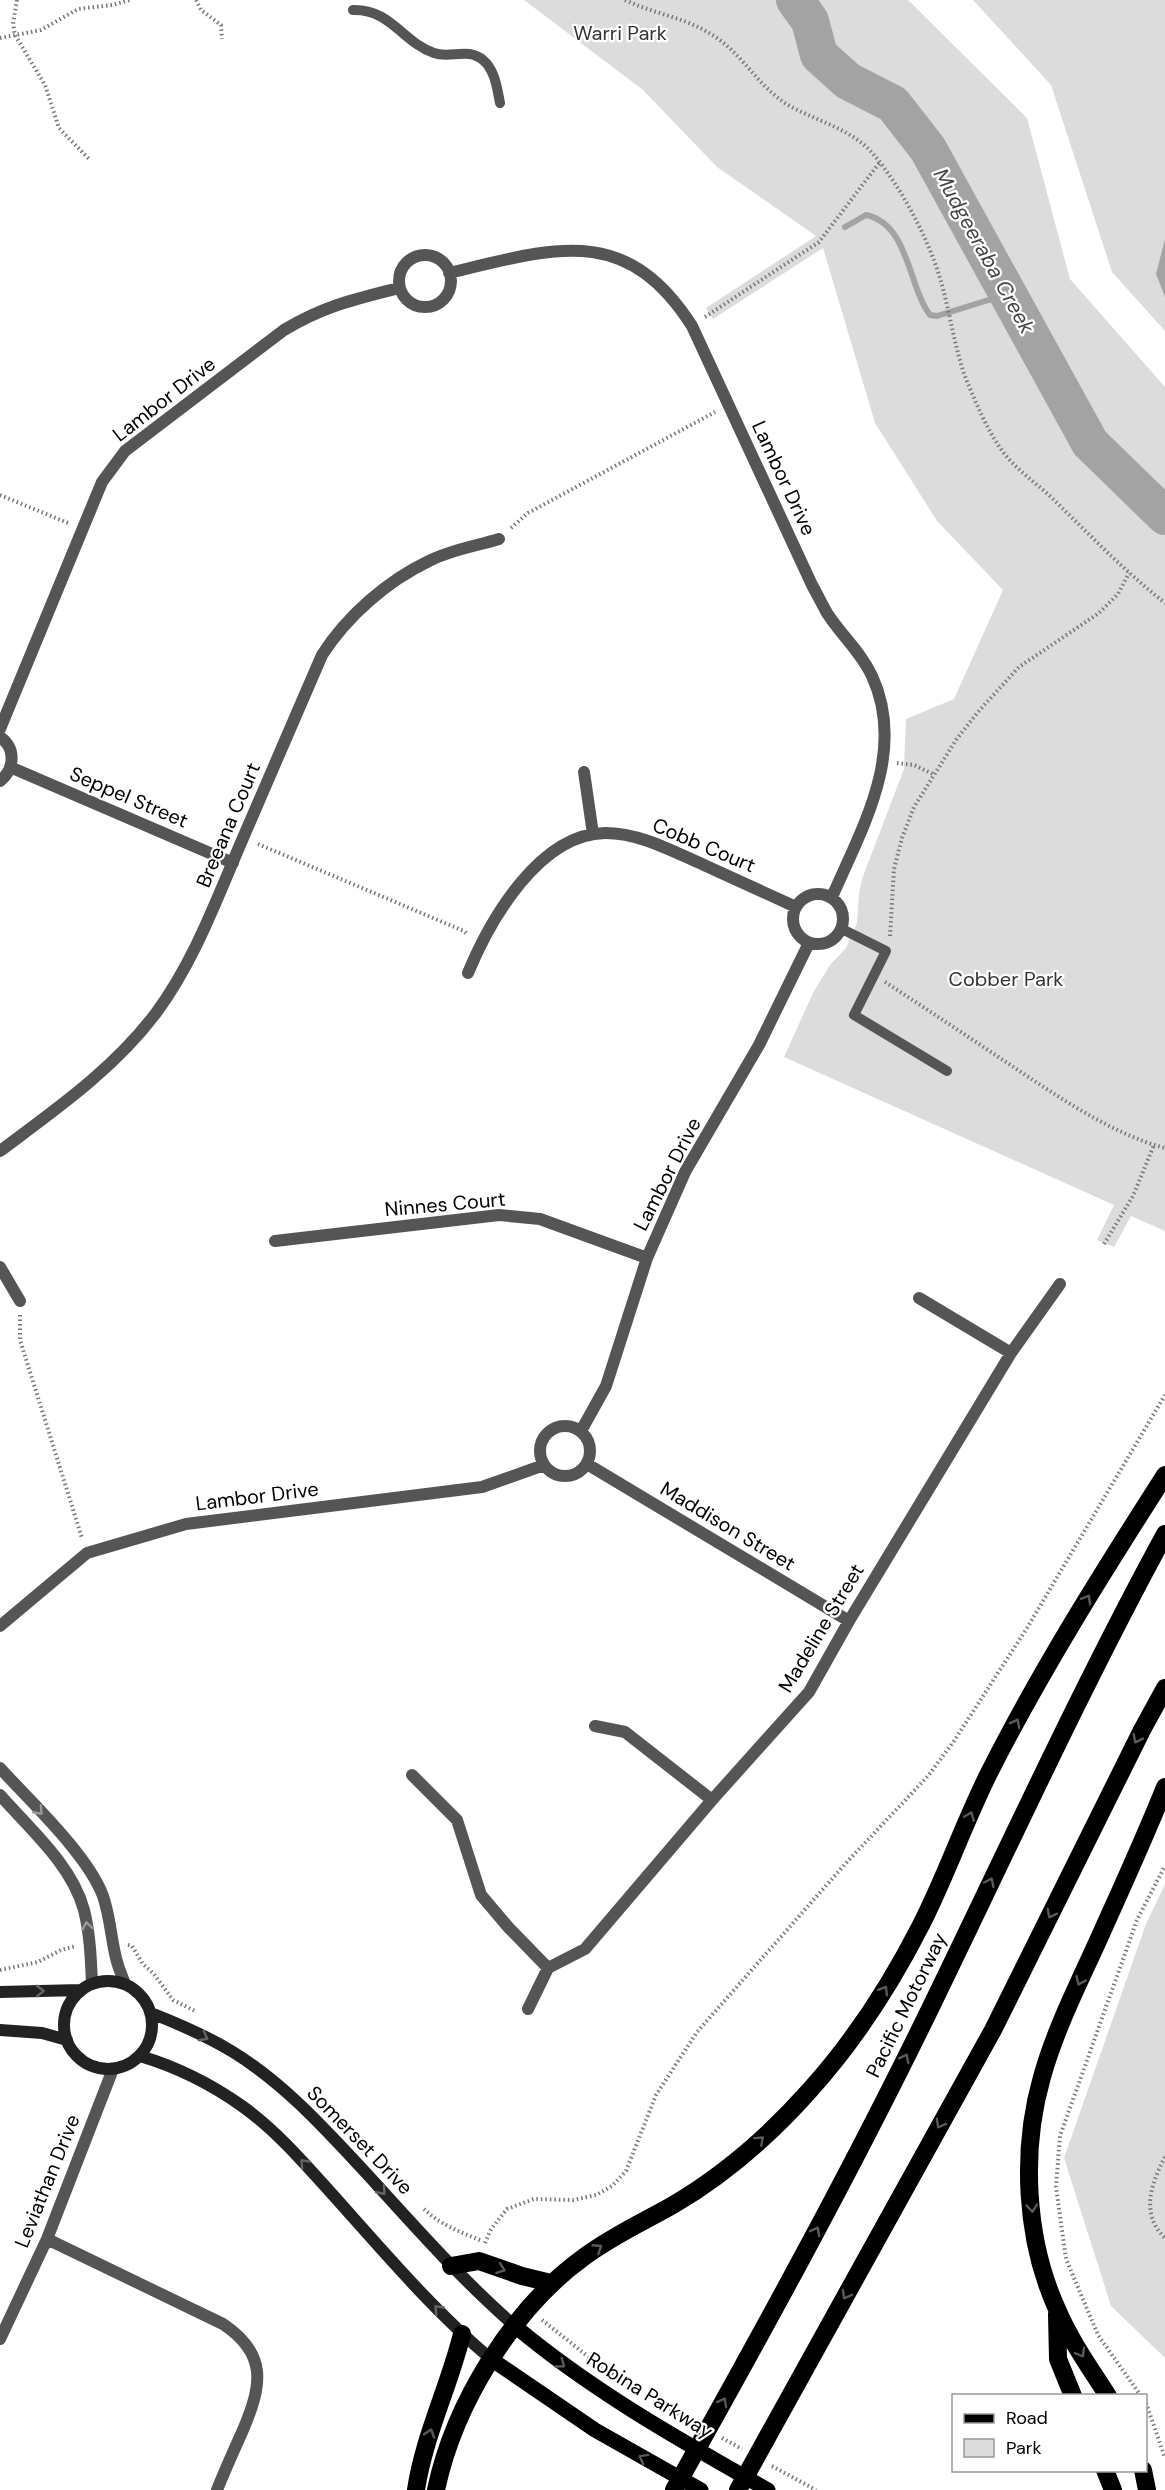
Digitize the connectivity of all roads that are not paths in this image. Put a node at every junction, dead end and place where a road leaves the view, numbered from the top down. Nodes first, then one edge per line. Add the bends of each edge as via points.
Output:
1 (353, 10) dead end
2 (500, 102) dead end
3 (449, 273) junction
4 (399, 288) junction
5 (499, 539) road end
6 (0, 729) edge
7 (0, 737) edge
8 (10, 767) junction
9 (584, 772) dead end
10 (0, 781) edge
11 (593, 834) junction
12 (233, 863) junction
13 (832, 897) junction
14 (796, 907) junction
15 (842, 929) junction
16 (809, 943) junction
17 (468, 973) dead end
18 (947, 1071) dead end
19 (0, 1151) edge
20 (275, 1241) dead end
21 (647, 1258) junction
22 (0, 1267) edge
23 (1060, 1284) dead end
24 (919, 1298) dead end
25 (20, 1301) road end
26 (1011, 1353) junction
27 (581, 1431) junction
28 (587, 1464) junction
29 (544, 1465) junction
30 (1165, 1475) edge
31 (1165, 1533) edge
32 (849, 1621) junction
33 (0, 1626) edge
34 (1165, 1688) edge
35 (595, 1726) dead end
36 (0, 1767) edge
37 (411, 1775) dead end
38 (1165, 1788) edge
39 (0, 1795) edge
40 (712, 1800) junction
41 (548, 1968) junction
42 (125, 1984) junction
43 (86, 1987) junction
44 (0, 1992) edge
45 (528, 2009) dead end
46 (151, 2013) junction
47 (0, 2030) edge
48 (67, 2040) junction
49 (140, 2056) junction
50 (113, 2069) junction
51 (47, 2239) junction
52 (451, 2266) junction
53 (552, 2283) junction
54 (1056, 2309) junction
55 (516, 2327) junction
56 (462, 2334) junction
57 (0, 2339) edge
58 (492, 2359) junction
59 (1072, 2394) edge
60 (1107, 2394) edge
61 (1106, 2472) edge
62 (1143, 2472) edge
63 (217, 2490) edge
64 (416, 2490) edge
65 (436, 2490) edge
66 (674, 2490) edge
67 (701, 2490) edge
68 (738, 2490) edge
69 (768, 2490) edge
70 (1113, 2490) edge
71 (1147, 2490) edge

1 - 2 lane via 380,15 434,53 476,55 492,72
3 - 4 street via 435,257 415,256 403,266
3 - 4 street via 446,295 432,306 410,303
3 - 13 street, Lambor Drive via 555,250 606,255 631,264 654,280 692,326 812,585 828,614 861,656 881,703 885,733 879,785
4 - 6 street, Lambor Drive via 331,305 284,330 125,451 102,482
5 - 12 street, Breeana Court via 430,560 346,622 322,655
7 - 8 street via 9,747
8 - 10 street
8 - 12 street, Seppel Street
9 - 11 street
11 - 14 street, Cobb Court via 619,834 655,843
11 - 17 street, Cobb Court via 563,846 529,873 479,946
12 - 19 street, Breeana Court via 190,959 150,1020 100,1072
13 - 14 street via 812,894
13 - 15 street via 843,911
14 - 16 street via 793,923
15 - 16 street via 824,944
15 - 18 lane via 886,951 854,1015
16 - 21 street, Lambor Drive via 759,1045 685,1172
20 - 21 street, Ninnes Court via 499,1215 540,1219
21 - 27 street, Lambor Drive via 606,1386
22 - 25 street
23 - 26 street, Madeline Street
24 - 26 street
26 - 32 street, Madeline Street
27 - 28 street via 590,1446
27 - 29 street via 566,1425 545,1435 539,1450
28 - 29 street via 580,1472 561,1476
28 - 32 street, Maddison Street
29 - 33 street, Lambor Drive via 482,1487 186,1524 87,1553
53 -> 30 highway via 585,2256 675,2204 738,2159 811,2090 841,2051 870,2011 921,1925 988,1774 1036,1686
66 -> 31 highway, Pacific Motorway via 853,2162
32 - 40 street, Madeline Street via 809,1692
34 -> 68 highway via 993,2030
35 - 40 street via 625,1732
36 -> 42 street via 93,1876 103,1895
37 - 41 street via 457,1820 481,1895
38 -> 54 highway via 1055,2036 1041,2078 1030,2150 1030,2183 1033,2223
43 -> 39 street via 90,1945 79,1896 58,1861
40 - 41 street, Madeline Street via 585,1949
41 - 45 street
42 - 43 main road via 107,1981
42 - 46 main road via 147,2002
44 -> 43 main road
43 - 48 main road via 71,2001 65,2016
46 - 49 main road via 152,2035
46 -> 52 main road, Somerset Drive via 234,2053 285,2091 324,2127
47 - 48 main road via 42,2033
48 - 50 main road via 83,2061
49 - 50 main road
56 -> 49 main road via 263,2123 242,2106 175,2067
50 - 51 street, Leviathan Drive
51 - 57 street, Leviathan Drive
51 - 63 street via 223,2324 246,2343 257,2367 257,2393
52 -> 53 highway via 479,2261
52 - 55 main road, Somerset Drive
53 - 55 highway
54 - 59 highway via 1058,2360
54 -> 60 highway
55 - 58 highway
55 -> 69 main road, Robina Parkway via 639,2417
56 - 58 main road
64 -> 56 highway via 425,2446
58 - 65 highway via 456,2425
67 -> 58 main road via 565,2411
61 - 70 highway
62 - 71 highway

